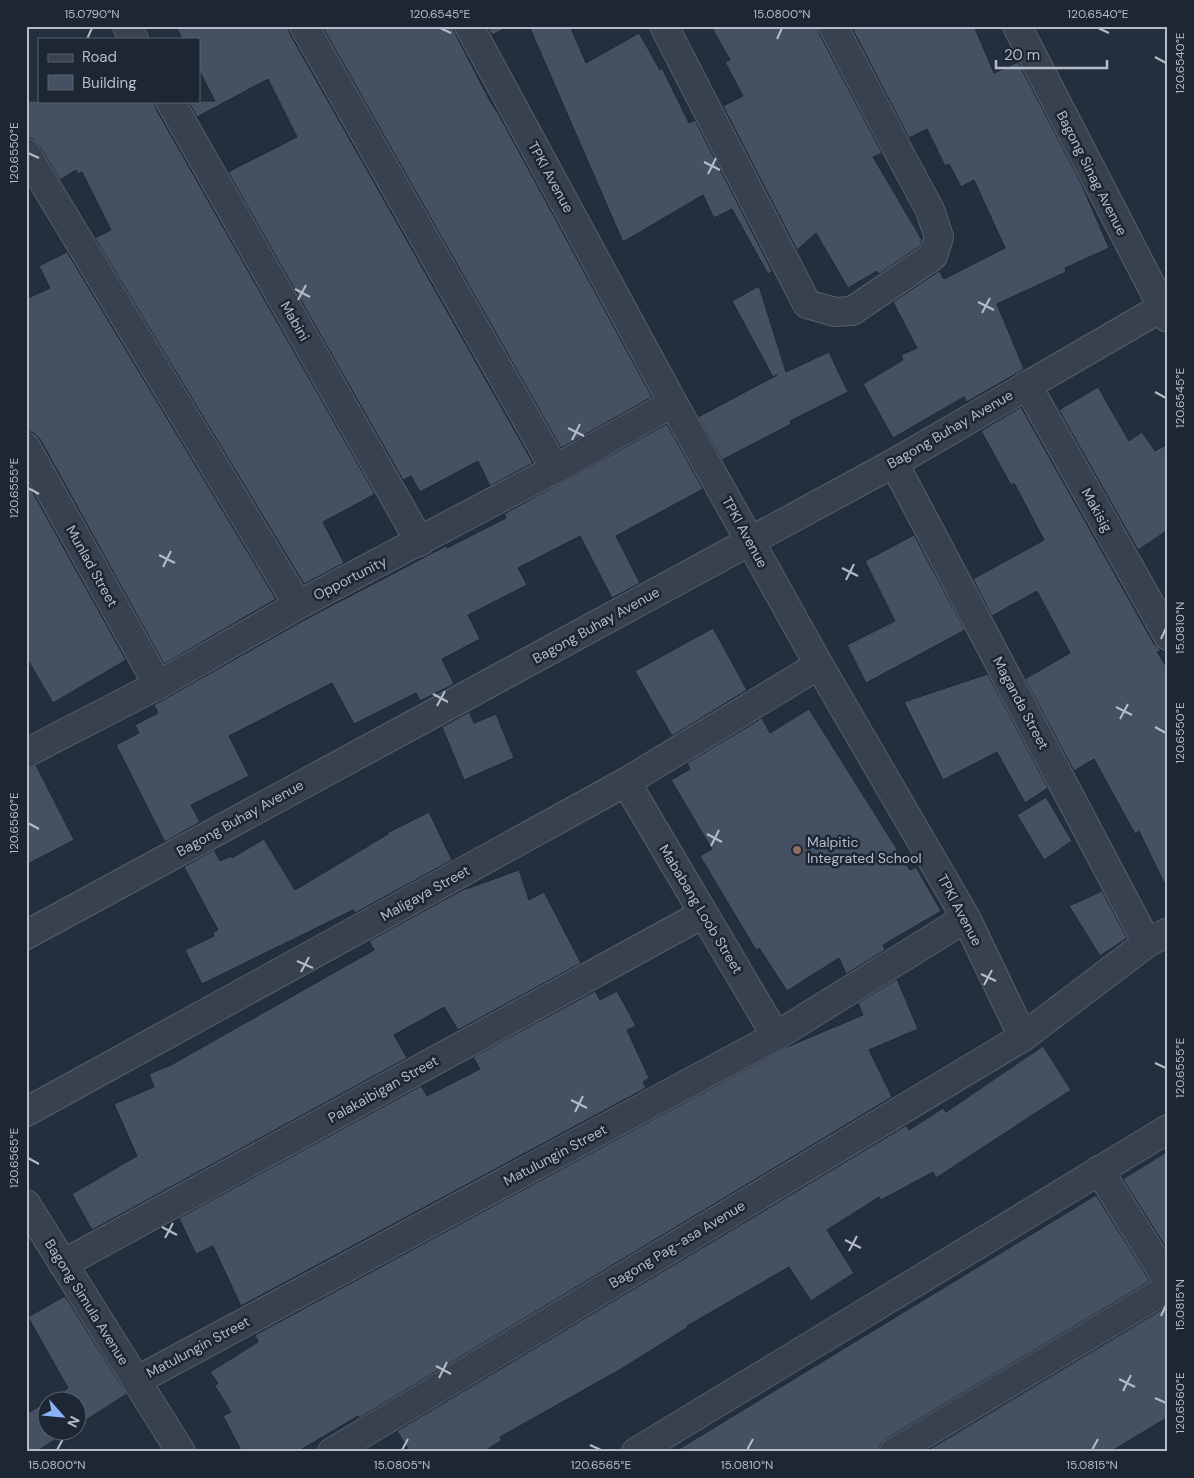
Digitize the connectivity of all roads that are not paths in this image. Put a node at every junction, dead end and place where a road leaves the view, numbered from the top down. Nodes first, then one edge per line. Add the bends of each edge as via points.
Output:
1 (127, 26) edge
2 (304, 26) edge
3 (469, 26) edge
4 (664, 26) edge
5 (833, 26) edge
6 (1016, 26) edge
7 (133, 38) edge
8 (171, 102) edge
9 (26, 154) edge
10 (1164, 313) edge
11 (1027, 385) junction
12 (674, 403) junction
13 (26, 447) edge
14 (894, 463) junction
15 (555, 469) junction
16 (750, 540) junction
17 (420, 542) junction
18 (298, 605) junction
19 (1168, 636) edge
20 (818, 665) junction
21 (158, 685) junction
22 (26, 753) edge
23 (626, 782) junction
24 (703, 914) junction
25 (966, 918) junction
26 (26, 935) edge
27 (1158, 938) edge
28 (776, 1036) junction
29 (1023, 1037) junction
30 (26, 1112) edge
31 (1168, 1129) edge
32 (1099, 1170) junction
33 (26, 1204) edge
34 (63, 1264) junction
35 (1168, 1282) edge
36 (1168, 1288) edge
37 (136, 1381) junction
38 (181, 1452) edge
39 (332, 1452) edge
40 (636, 1452) edge
41 (894, 1452) edge

1 - 7 street
2 - 15 street
3 - 12 street, TPKI Avenue
4 - 5 street via 807,304 835,312 852,311 933,256 939,237 930,210
6 - 10 street, Bagong Sinag Avenue
8 - 17 street, Mabini
9 - 18 street
10 - 11 street, Bagong Buhay Avenue
11 - 14 street, Bagong Buhay Avenue
11 - 19 street, Makisig
12 - 15 street, Opportunity
12 - 16 street, TPKI Avenue
13 - 21 street, Munlad Street
14 - 16 street, Bagong Buhay Avenue
14 - 27 street, Maganda Street
15 - 17 street, Opportunity
16 - 20 street, TPKI Avenue
16 - 26 street, Bagong Buhay Avenue
17 - 18 street, Opportunity
18 - 21 street, Opportunity
20 - 23 street, Maligaya Street
20 - 25 street, TPKI Avenue
21 - 22 street, Opportunity
23 - 24 street, Mababang Loob Street
23 - 30 street, Maligaya Street
24 - 28 street, Mababang Loob Street
24 - 34 street, Palakaibigan Street
25 - 28 street, Matulungin Street
25 - 29 street, TPKI Avenue
27 - 29 street, Bagong Pag-asa Avenue
28 - 37 street, Matulungin Street
29 - 39 street, Bagong Pag-asa Avenue
31 - 32 street
32 - 35 street
32 - 40 street
33 - 34 street, Bagong Simula Avenue
34 - 37 street, Bagong Simula Avenue
36 - 41 street
37 - 38 street, Bagong Simula Avenue

